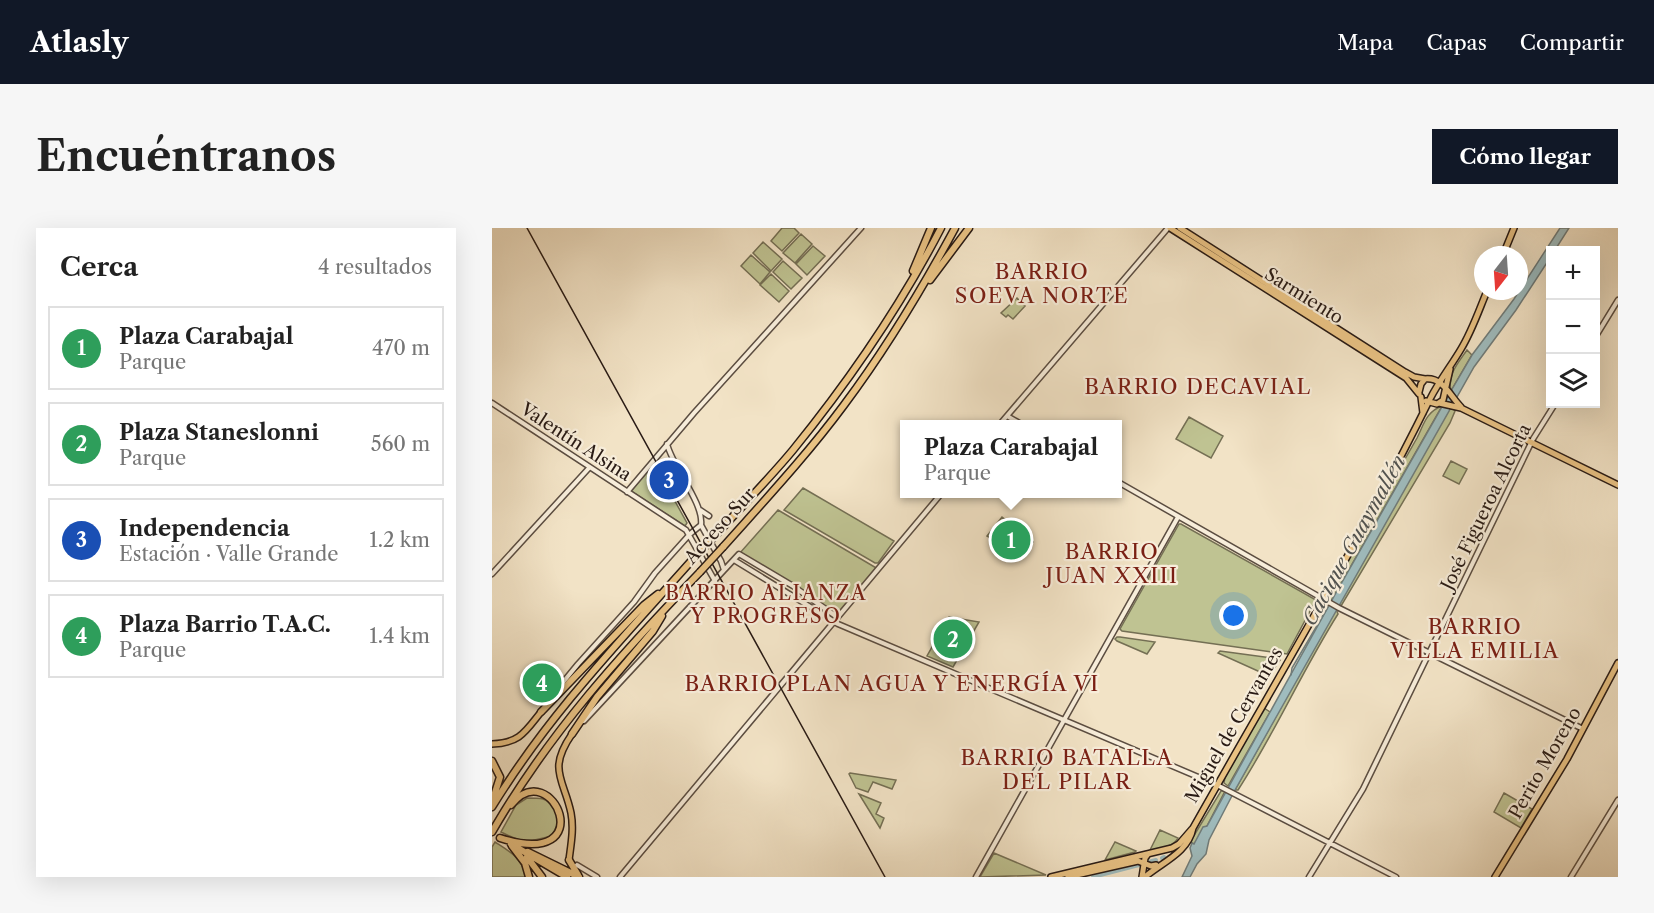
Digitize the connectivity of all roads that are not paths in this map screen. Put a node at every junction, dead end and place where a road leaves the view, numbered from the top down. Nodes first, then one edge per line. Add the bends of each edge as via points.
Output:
1 (861, 228) edge
2 (931, 228) edge
3 (941, 228) edge
4 (955, 228) edge
5 (969, 228) edge
6 (1169, 228) edge
7 (1180, 228) edge
8 (1514, 228) edge
9 (1507, 246) edge
10 (1483, 300) edge
11 (1618, 300) edge
12 (1600, 329) edge
13 (879, 355) junction
14 (1453, 362) junction
15 (1427, 379) junction
16 (1439, 382) junction
17 (1447, 391) junction
18 (1420, 395) junction
19 (492, 403) edge
20 (1428, 403) junction
21 (1453, 403) junction
22 (1440, 404) junction
23 (1553, 408) edge
24 (824, 410) junction
25 (1423, 415) junction
26 (1007, 416) junction
27 (1004, 420) edge
28 (1014, 420) edge
29 (1532, 443) junction
30 (667, 444) junction
31 (661, 451) junction
32 (671, 457) junction
33 (589, 468) junction
34 (1122, 484) edge
35 (1618, 485) edge
36 (627, 492) junction
37 (938, 498) edge
38 (699, 510) junction
39 (709, 516) dead end
40 (1178, 517) junction
41 (700, 525) junction
42 (690, 534) junction
43 (734, 560) junction
44 (721, 561) junction
45 (724, 571) junction
46 (492, 574) edge
47 (716, 581) junction
48 (670, 584) junction
49 (1322, 599) junction
50 (670, 603) junction
51 (837, 617) junction
52 (833, 622) junction
53 (1430, 652) junction
54 (1618, 663) edge
55 (541, 712) junction
56 (1064, 720) junction
57 (1583, 729) junction
58 (572, 734) junction
59 (492, 744) edge
60 (492, 761) edge
61 (1217, 785) junction
62 (1618, 800) edge
63 (492, 802) edge
64 (492, 807) edge
65 (496, 824) junction
66 (1193, 828) junction
67 (492, 832) edge
68 (500, 838) junction
69 (510, 843) junction
70 (1330, 843) junction
71 (520, 850) junction
72 (1149, 853) junction
73 (569, 860) joint
74 (577, 865) dead end
75 (1150, 865) junction
76 (529, 877) edge
77 (542, 877) edge
78 (567, 877) edge
79 (580, 877) edge
80 (597, 877) edge
81 (620, 877) edge
82 (976, 877) edge
83 (1051, 877) edge
84 (1068, 877) edge
85 (1143, 877) edge
86 (1309, 877) edge
87 (1396, 877) edge
88 (1495, 877) edge
89 (1571, 877) edge

1 - 30 street
2 - 24 highway via 899,296
3 - 24 highway, Acceso Sur via 886,323
4 - 13 highway, Acceso Sur
5 - 13 highway
6 - 18 main road, Sarmiento via 1406,378
6 - 26 street
7 - 15 main road, Sarmiento via 1405,372
8 - 9 main road
10 - 14 main road, Miguel de Cervantes
11 - 12 street
13 - 50 highway, Acceso Sur, bridge via 821,434
14 - 15 main road, Miguel de Cervantes
14 - 16 main road, Miguel de Cervantes
14 - 17 main road, Miguel de Cervantes
15 - 16 main road, Sarmiento
15 - 18 main road via 1420,384
16 - 17 main road, Sarmiento
16 - 20 main road, Miguel de Cervantes
17 - 21 main road, Sarmiento
17 - 22 main road, Miguel de Cervantes
18 - 20 main road, Sarmiento
18 - 25 main road
19 - 33 street, Valentín Alsina
20 - 22 main road
20 - 25 main road, Miguel de Cervantes
21 - 22 main road
21 - 29 main road
22 - 25 main road, Miguel de Cervantes
23 - 29 street, José Figueroa Alcorta
24 - 48 highway, Acceso Sur, bridge via 792,452
25 - 49 main road, Miguel de Cervantes
26 - 27 street
26 - 28 street
29 - 35 main road
29 - 53 street, José Figueroa Alcorta
30 - 31 street
30 - 32 street
31 - 32 street
31 - 36 street
32 - 38 street
33 - 36 street, Valentín Alsina
33 - 46 street
34 - 40 street
36 - 42 street, Valentín Alsina
37 - 51 street
38 - 39 street
38 - 41 street
40 - 49 street
40 - 56 street
41 - 42 street
41 - 44 street
42 - 47 street, Valentín Alsina
42 - 55 street
43 - 44 street
43 - 45 street
43 - 51 street via 739,554
43 - 52 street
44 - 45 street
45 - 47 street
47 - 58 street
48 - 55 highway via 644,604
48 - 64 highway, Acceso Sur via 553,717
49 - 53 street
49 - 61 main road, Miguel de Cervantes
50 - 58 highway via 653,631 597,697
50 - 65 highway, Acceso Sur via 564,722
51 - 52 street
52 - 56 street
52 - 81 street
53 - 57 street
53 - 70 street, José Figueroa Alcorta via 1363,789
54 - 57 main road, Perito Moreno
55 - 59 main road via 517,740
56 - 61 street
56 - 82 street
57 - 88 main road, Perito Moreno
58 - 73 main road via 559,767 572,816
60 - 63 highway via 500,777
61 - 66 main road, Miguel de Cervantes
61 - 70 street
62 - 89 street
65 - 67 highway, Acceso Sur
65 - 68 highway via 514,801 526,793 547,796 560,812 557,833 547,842 529,845
66 - 72 main road, Miguel de Cervantes via 1176,846
66 - 75 main road, Miguel de Cervantes via 1178,853
67 - 68 highway
68 - 69 highway
69 - 71 highway
69 - 76 highway via 525,863
70 - 86 street, José Figueroa Alcorta
70 - 87 street
71 - 77 highway
71 - 78 highway
71 - 79 highway
72 - 75 main road
72 - 75 main road via 1158,857
72 - 83 main road, Miguel de Cervantes
73 - 79 highway
74 - 80 street
75 - 84 main road via 1138,861
75 - 85 main road
75 - 85 main road

